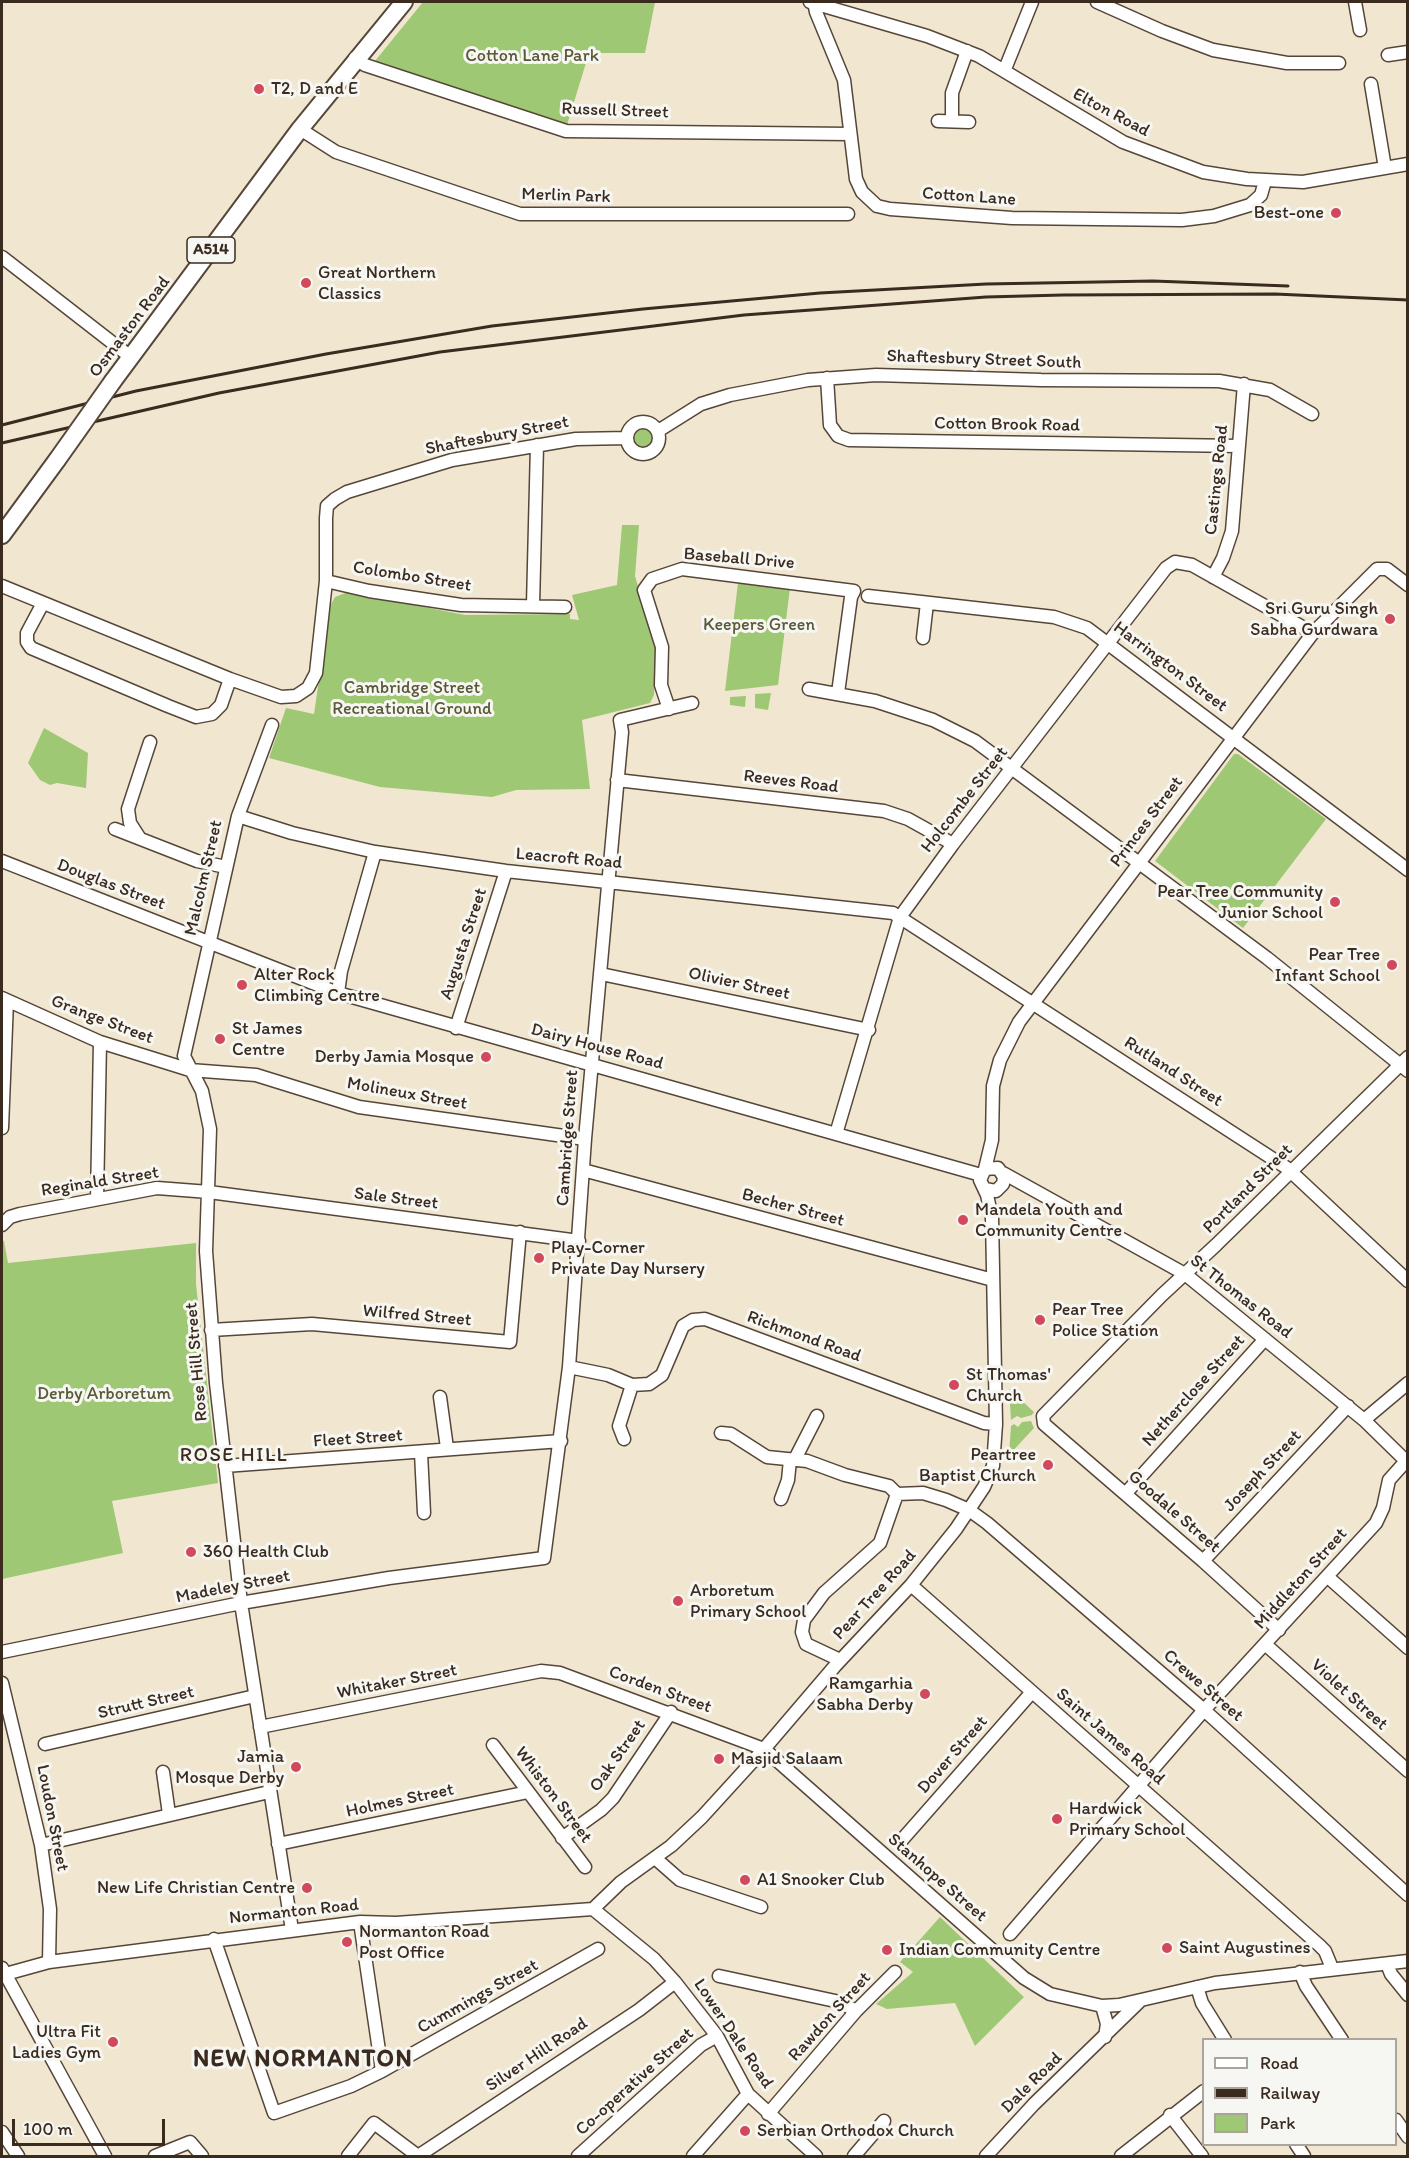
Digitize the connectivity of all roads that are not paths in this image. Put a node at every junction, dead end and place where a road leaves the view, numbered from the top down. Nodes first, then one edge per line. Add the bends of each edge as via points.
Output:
1 (404, 2) edge
2 (813, 2) edge
3 (1032, 2) edge
4 (1097, 2) edge
5 (1355, 2) edge
6 (1360, 30) dead end
7 (968, 51) junction
8 (1407, 52) edge
9 (1388, 55) dead end
10 (355, 58) junction
11 (1339, 63) dead end
12 (1005, 69) junction
13 (1371, 84) dead end
14 (938, 121) dead end
15 (952, 121) junction
16 (969, 122) dead end
17 (300, 129) junction
18 (850, 134) junction
19 (1407, 164) edge
20 (1385, 168) junction
21 (1265, 181) junction
22 (848, 214) dead end
23 (2, 256) edge
24 (132, 358) junction
25 (827, 378) junction
26 (1244, 384) junction
27 (1312, 414) dead end
28 (658, 431) junction
29 (627, 438) junction
30 (537, 445) junction
31 (1238, 446) junction
32 (2, 535) edge
33 (1213, 577) junction
34 (326, 581) junction
35 (1407, 585) edge
36 (2, 586) edge
37 (868, 596) dead end
38 (42, 603) junction
39 (927, 603) junction
40 (533, 605) junction
41 (564, 607) dead end
42 (1312, 633) junction
43 (923, 638) dead end
44 (1110, 643) junction
45 (230, 679) junction
46 (809, 689) dead end
47 (838, 693) junction
48 (692, 703) dead end
49 (669, 709) junction
50 (272, 725) dead end
51 (1232, 738) junction
52 (150, 742) dead end
53 (1013, 767) junction
54 (617, 780) junction
55 (238, 816) junction
56 (115, 829) dead end
57 (139, 837) junction
58 (952, 844) junction
59 (375, 852) junction
60 (2, 861) edge
61 (1138, 864) junction
62 (226, 867) junction
63 (1407, 870) edge
64 (506, 871) junction
65 (608, 880) junction
66 (900, 917) junction
67 (208, 942) junction
68 (601, 974) junction
69 (338, 993) junction
70 (4, 999) edge
71 (1035, 1003) junction
72 (456, 1028) junction
73 (869, 1030) junction
74 (100, 1042) junction
75 (185, 1043) joint
76 (592, 1063) junction
77 (1405, 1064) edge
78 (190, 1070) junction
79 (2, 1128) edge
80 (836, 1134) junction
81 (585, 1139) junction
82 (992, 1140) junction
83 (583, 1170) junction
84 (983, 1172) junction
85 (1002, 1172) junction
86 (1290, 1172) junction
87 (1000, 1188) junction
88 (985, 1189) junction
89 (208, 1192) junction
90 (1034, 1193) junction
91 (97, 1199) junction
92 (992, 1218) junction
93 (3, 1222) edge
94 (520, 1232) junction
95 (579, 1241) junction
96 (1185, 1274) junction
97 (993, 1280) junction
98 (1407, 1281) edge
99 (211, 1330) junction
100 (1265, 1339) junction
101 (569, 1367) junction
102 (1407, 1383) edge
103 (632, 1384) junction
104 (440, 1397) dead end
105 (1348, 1406) junction
106 (817, 1416) dead end
107 (1364, 1420) junction
108 (996, 1424) junction
109 (1044, 1424) joint
110 (721, 1433) dead end
111 (624, 1439) dead end
112 (561, 1441) junction
113 (447, 1448) junction
114 (421, 1453) junction
115 (792, 1460) junction
116 (1407, 1462) edge
117 (225, 1466) junction
118 (1126, 1493) junction
119 (897, 1494) junction
120 (781, 1498) dead end
121 (969, 1510) junction
122 (424, 1513) dead end
123 (544, 1558) joint
124 (1203, 1560) junction
125 (1329, 1578) junction
126 (911, 1585) junction
127 (241, 1603) junction
128 (1279, 1630) junction
129 (1266, 1645) junction
130 (1407, 1648) edge
131 (2, 1652) edge
132 (840, 1660) junction
133 (541, 1671) joint
134 (2, 1683) edge
135 (1032, 1692) junction
136 (255, 1696) junction
137 (1204, 1710) junction
138 (671, 1712) junction
139 (260, 1728) junction
140 (45, 1744) dead end
141 (493, 1745) dead end
142 (764, 1749) junction
143 (163, 1772) dead end
144 (1407, 1772) edge
145 (1139, 1787) junction
146 (269, 1792) junction
147 (528, 1792) junction
148 (169, 1814) junction
149 (562, 1838) junction
150 (901, 1841) dead end
151 (278, 1844) junction
152 (41, 1845) junction
153 (655, 1858) junction
154 (585, 1868) dead end
155 (1407, 1895) edge
156 (760, 1907) dead end
157 (593, 1909) junction
158 (360, 1922) junction
159 (292, 1930) junction
160 (1010, 1934) dead end
161 (214, 1939) junction
162 (598, 1949) dead end
163 (1407, 1961) edge
164 (49, 1962) junction
165 (1387, 1964) junction
166 (1332, 1968) junction
167 (3, 1972) edge
168 (895, 1972) dead end
169 (1300, 1972) junction
170 (719, 1976) dead end
171 (742, 1981) junction
172 (675, 1982) junction
173 (1197, 1987) junction
174 (740, 1993) dead end
175 (1407, 1995) edge
176 (1140, 2001) junction
177 (1102, 2006) junction
178 (856, 2011) junction
179 (717, 2036) junction
180 (1105, 2037) junction
181 (1225, 2038) edge
182 (1341, 2038) edge
183 (382, 2071) junction
184 (1202, 2092) edge
185 (748, 2094) junction
186 (768, 2114) junction
187 (1170, 2115) junction
188 (884, 2121) dead end
189 (1397, 2123) edge
190 (2, 2132) edge
191 (1407, 2137) edge
192 (808, 2154) edge
193 (418, 2156) edge
194 (18, 2157) edge
195 (105, 2157) edge
196 (155, 2157) edge
197 (202, 2157) edge
198 (348, 2157) edge
199 (578, 2157) edge
200 (693, 2157) edge
201 (855, 2157) edge
202 (986, 2157) edge
203 (1121, 2157) edge
204 (1202, 2157) edge

1 - 10 main road, Osmaston Road / A514
2 - 7 street, Elton Road
2 - 18 street, Cotton Lane via 844,80
3 - 12 street
4 - 11 street via 1213,51 1276,62
5 - 6 street
7 - 12 street, Elton Road
7 - 15 street via 952,93
8 - 9 street
10 - 17 main road, Osmaston Road / A514
10 - 18 street, Russell Street via 365,65 566,131
12 - 21 street, Elton Road via 1093,126 1146,152 1203,172
13 - 20 street
14 - 15 street
15 - 16 street
17 - 22 street, Merlin Park via 336,152 520,214
17 - 24 main road, Osmaston Road / A514
18 - 21 street, Cotton Lane via 859,187 873,203 890,209 1012,218 1182,220 1250,205 1261,195
19 - 20 street, Elton Road
20 - 21 street, Elton Road via 1303,182
23 - 24 street
24 - 32 main road, Osmaston Road / A514, bridge
25 - 26 street, Shaftesbury Street South via 933,375
25 - 28 street, Shaftesbury Street South via 712,400
25 - 31 street, Cotton Brook Road via 830,425 838,436 849,440
26 - 27 street, Shaftesbury Street South via 1274,392
26 - 31 street, Castings Road
28 - 29 street via 650,423 640,422 631,427
28 - 29 street via 658,447 645,454 633,450
29 - 30 street, Shaftesbury Street
30 - 34 street, Shaftesbury Street via 452,460 335,499 327,506
30 - 40 street
31 - 33 street, Castings Road via 1230,538
33 - 42 street, Holcombe Street
33 - 44 street, Holcombe Street via 1185,562 1172,563
34 - 40 street, Colombo Street via 461,605
34 - 45 street, Shaftesbury Street via 316,673 308,688 296,696 281,697
35 - 42 street, Princes Street via 1382,568 1371,573
36 - 38 street, Shaftesbury Street
37 - 39 street, Harrington Street
38 - 45 street, Shaftesbury Street
38 - 45 street via 27,633 32,648 168,706 196,717 212,714 221,705
39 - 43 street
39 - 44 street, Harrington Street via 1054,617 1081,625
40 - 41 street, Colombo Street
42 - 51 street, Princes Street
44 - 51 street, Harrington Street
44 - 53 street, Holcombe Street
46 - 47 street
47 - 49 street, Baseball Drive via 852,594 682,569 652,579 644,590 662,647 661,685
47 - 53 street via 933,720 975,741
48 - 49 street
49 - 54 street, Cambridge Street via 620,720
50 - 55 street, Malcolm Street
51 - 61 street, Princes Street
51 - 63 street, Harrington Street
52 - 57 street via 128,809 130,823
53 - 58 street, Holcombe Street
53 - 61 street
54 - 58 street, Reeves Road via 884,811 908,819
54 - 65 street, Cambridge Street
55 - 59 street, Leacroft Road
55 - 62 street, Malcolm Street
56 - 57 street
57 - 62 street via 196,861
58 - 66 street, Holcombe Street
59 - 64 street, Leacroft Road
59 - 69 street
60 - 67 street, Douglas Street
61 - 71 street, Princes Street
61 - 77 street
62 - 67 street, Malcolm Street
64 - 65 street, Leacroft Road
64 - 72 street, Augusta Street
65 - 66 street, Leacroft Road via 893,913
65 - 68 street, Cambridge Street
66 - 71 street, Rutland Street
66 - 73 street, Holcombe Street
67 - 69 street, Dairy House Road
67 - 75 street, Malcolm Street
68 - 73 street, Olivier Street
68 - 76 street, Cambridge Street
69 - 72 street, Dairy House Road
70 - 74 street, Grange Street
70 - 79 street
71 - 82 street, Princes Street via 1010,1037 1000,1060 993,1086
71 - 86 street, Rutland Street
72 - 76 street, Dairy House Road
73 - 80 street, Holcombe Street
74 - 78 street, Grange Street
74 - 91 street
75 - 78 street, Rose Hill Street via 184,1056
76 - 80 street, Dairy House Road
76 - 81 street, Cambridge Street
77 - 86 street, Portland Street
78 - 81 street, Molineux Street via 255,1075 359,1107
78 - 89 street, Rose Hill Street via 202,1091 207,1112
80 - 84 street, Dairy House Road
81 - 83 street, Cambridge Street
82 - 84 street, Princes Street
82 - 85 street, Princes Street
83 - 95 street, Cambridge Street
83 - 97 street, Becher Street
84 - 85 street via 994,1167
84 - 88 street via 980,1180
85 - 87 street
85 - 90 street, St Thomas Road
86 - 96 street, Portland Street
86 - 98 street, Rutland Street
87 - 88 street
87 - 90 street, St Thomas Road
87 - 92 street, Pear Tree Road
88 - 92 street, Pear Tree Road
89 - 91 street, Reginald Street via 157,1188
89 - 94 street, Sale Street
89 - 99 street, Rose Hill Street via 206,1251
90 - 96 street, St Thomas Road
91 - 93 street, Reginald Street via 20,1214
92 - 97 street, Pear Tree Road
94 - 95 street, Sale Street
94 - 99 street, Wilfred Street via 510,1342 312,1324
95 - 101 street, Cambridge Street
96 - 100 street, St Thomas Road
96 - 109 street, Portland Street via 1044,1414
97 - 108 street, Pear Tree Road
99 - 117 street, Rose Hill Street
100 - 105 street, St Thomas Road
100 - 118 street, Netherclose Street
101 - 103 street
101 - 112 street, Cambridge Street
102 - 107 street
103 - 108 street, Richmond Road via 649,1384 659,1379 683,1326 705,1319 984,1423
103 - 111 street via 619,1426
104 - 113 street
105 - 107 street, St Thomas Road
105 - 124 street, Joseph Street
106 - 115 street
107 - 116 street, St Thomas Road
108 - 121 street, Pear Tree Road via 993,1466
109 - 118 street, Goodale Street
110 - 115 street via 731,1434 767,1457
112 - 113 street, Fleet Street
112 - 123 street, Cambridge Street
113 - 114 street, Fleet Street
114 - 117 street, Fleet Street
114 - 122 street, Fleet Street
115 - 119 street via 889,1486
115 - 120 street
116 - 125 street, Middleton Street via 1389,1480 1376,1523
117 - 127 street, Rose Hill Street
118 - 124 street, Goodale Street
119 - 121 street, Crewe Street via 922,1493
119 - 132 street via 880,1543 824,1593 804,1620 806,1644
121 - 126 street, Pear Tree Road
121 - 137 street, Crewe Street
123 - 127 street, Madeley Street
124 - 128 street, Goodale Street
125 - 128 street, Middleton Street
125 - 130 street
126 - 132 street, Pear Tree Road
126 - 135 street, Saint James Road
127 - 131 street, Madeley Street
127 - 136 street, Rose Hill Street
128 - 129 street, Middleton Street
129 - 137 street, Middleton Street
129 - 144 street, Violet Street
132 - 142 street, Pear Tree Road
133 - 138 street, Corden Street via 560,1673
133 - 139 street, Whitaker Street
134 - 152 street, Loudon Street
135 - 145 street, Saint James Road
135 - 150 street, Dover Street
136 - 139 street, Rose Hill Street
136 - 140 street, Strutt Street
137 - 145 street, Middleton Street
137 - 155 street, Crewe Street
138 - 142 street, Corden Street
138 - 149 street, Oak Street via 613,1798
139 - 146 street, Rose Hill Street
141 - 147 street, Whiston Street
142 - 153 street, Pear Tree Road via 702,1817
142 - 177 street, Stanhope Street via 1024,1978 1050,1994
143 - 148 street
145 - 160 street, Middleton Street
145 - 166 street, Saint James Road via 1319,1945
146 - 148 street
146 - 151 street, Rose Hill Street
147 - 149 street, Whiston Street
147 - 151 street, Holmes Street
148 - 152 street
149 - 154 street, Whiston Street
151 - 159 street, Rose Hill Street
152 - 164 street, Loudon Street via 50,1909
153 - 156 street via 680,1880
153 - 157 street, Pear Tree Road via 621,1882
157 - 158 street, Normanton Road via 396,1923
157 - 172 street, Lower Dale Road via 654,1959
158 - 159 street, Normanton Road
158 - 183 street
159 - 161 street, Normanton Road
161 - 164 street, Normanton Road
161 - 183 street, Cummings Street via 274,2113
162 - 183 street, Cummings Street
163 - 165 street
164 - 167 street, Normanton Road
165 - 166 street
165 - 175 street
166 - 169 street
167 - 195 street
168 - 178 street, Rawdon Street
169 - 173 street
169 - 182 street via 1305,1986
170 - 171 street
171 - 174 street
171 - 178 street via 840,2002
172 - 179 street, Lower Dale Road
172 - 193 street, Silver Hill Road via 639,2010
173 - 176 street
173 - 181 street via 1202,2003
176 - 177 street
176 - 180 street, Dale Road
177 - 180 street via 1107,2024
178 - 186 street, Rawdon Street
179 - 185 street, Lower Dale Road
179 - 199 street, Co-operative Street via 701,2045
180 - 202 street, Dale Road via 1034,2104
184 - 187 street
185 - 186 street, Lower Dale Road
185 - 200 street
186 - 192 street, Lower Dale Road
187 - 203 street
187 - 204 street
188 - 201 street
189 - 191 street
190 - 194 street
193 - 198 street via 374,2123
196 - 197 street via 190,2142

